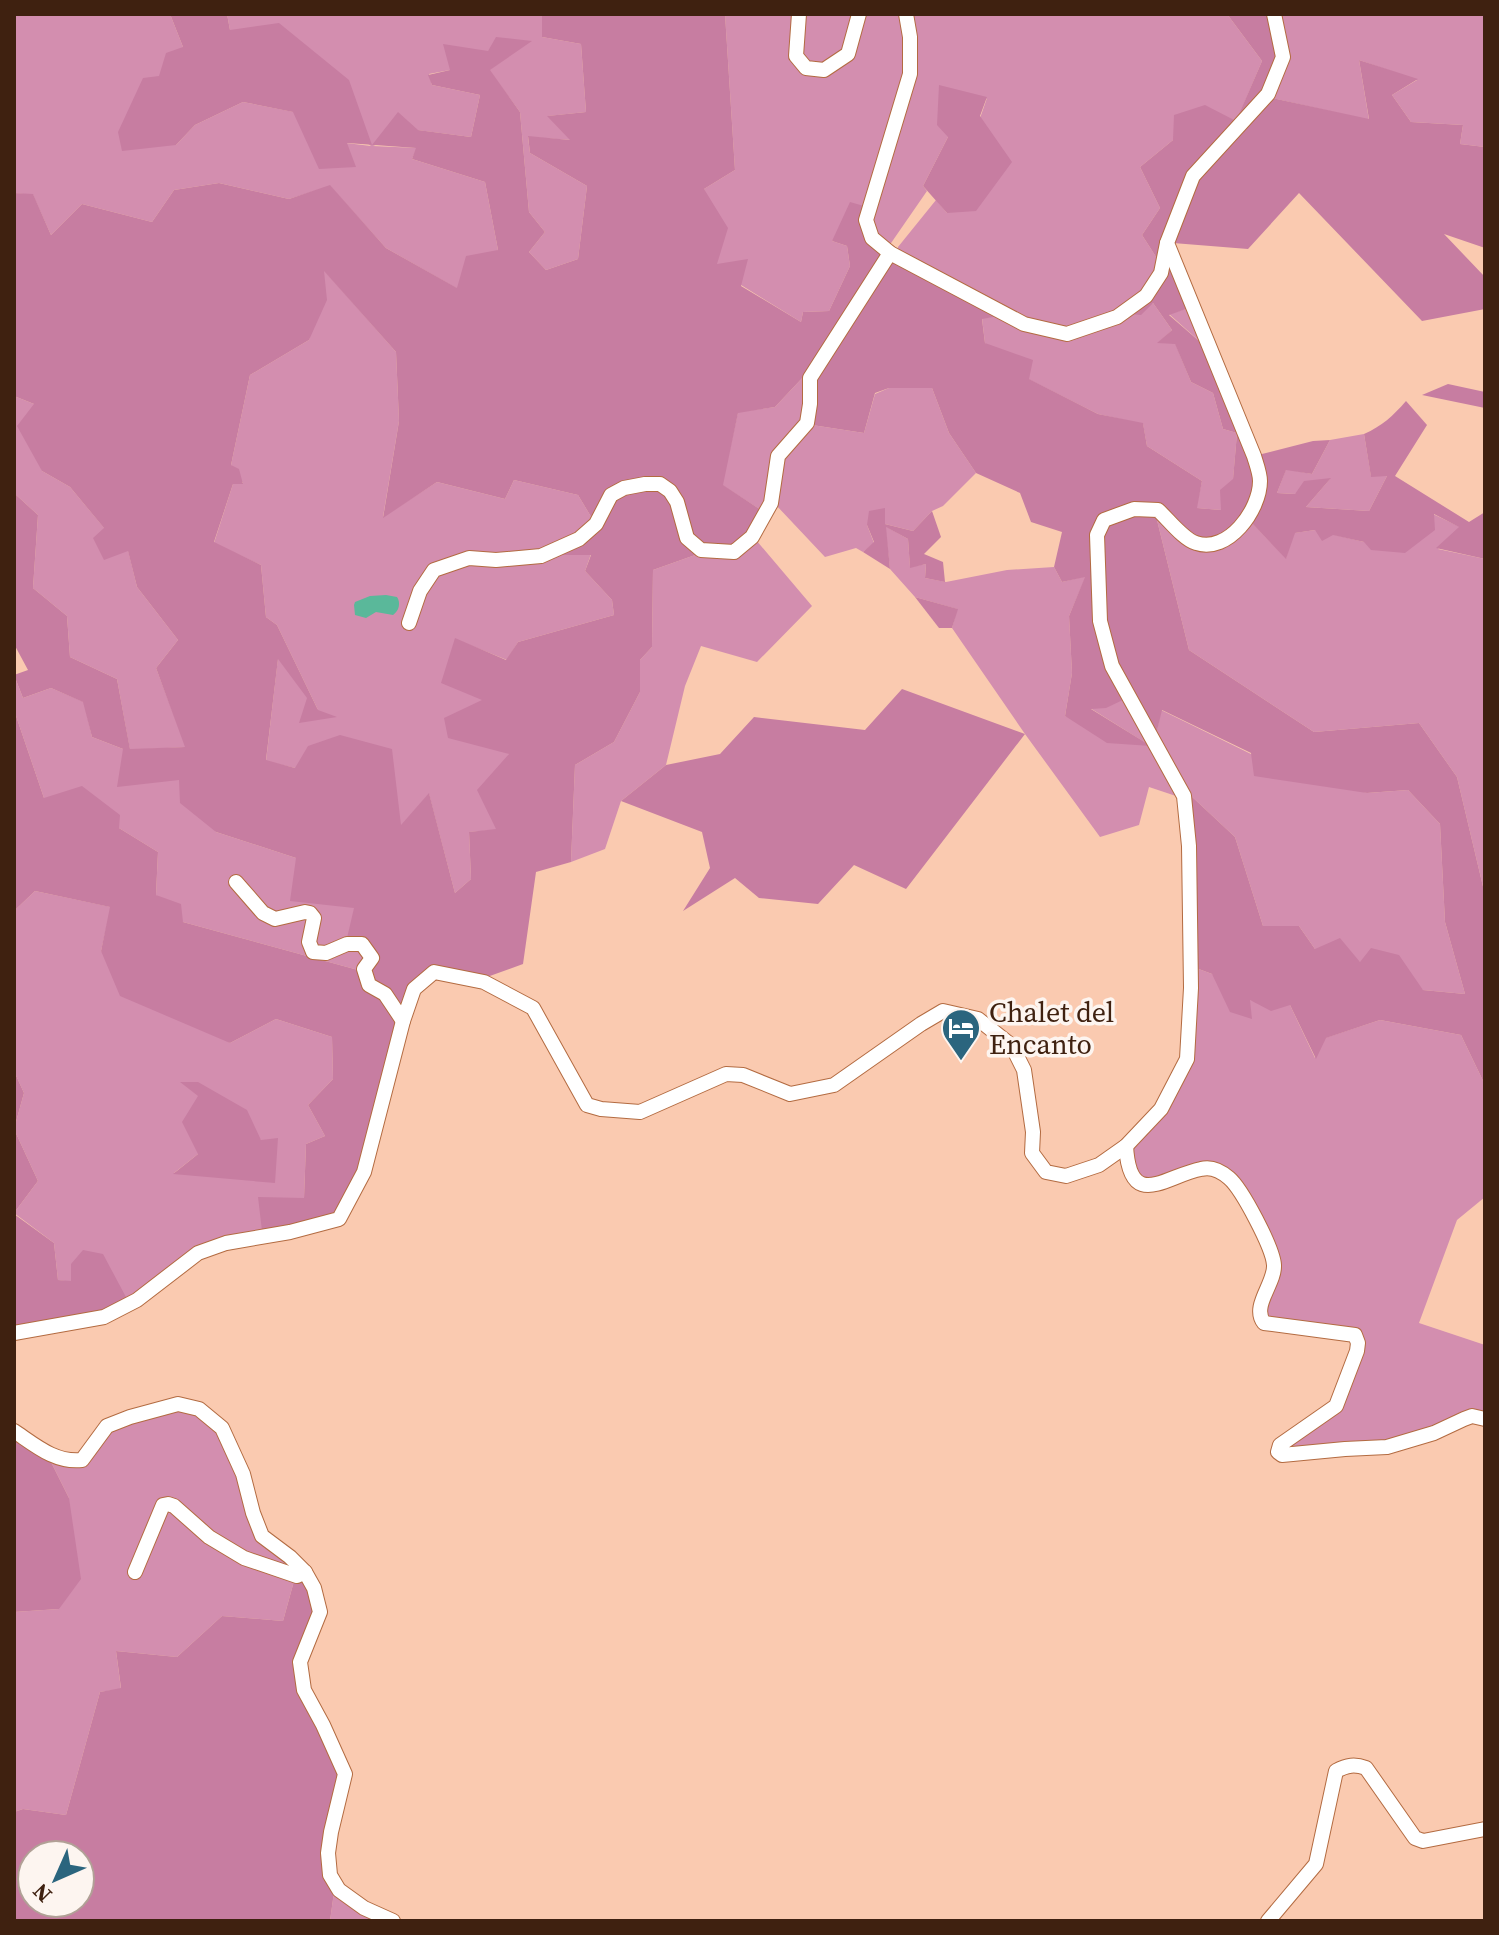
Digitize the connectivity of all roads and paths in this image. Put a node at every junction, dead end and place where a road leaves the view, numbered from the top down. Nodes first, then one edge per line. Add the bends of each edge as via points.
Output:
1 (799, 14) edge
2 (859, 14) edge
3 (906, 14) edge
4 (1274, 14) edge
5 (1167, 243) junction
6 (890, 253) junction
7 (409, 623) dead end
8 (236, 882) dead end
9 (403, 1021) junction
10 (1126, 1146) junction
11 (14, 1333) edge
12 (1485, 1419) edge
13 (14, 1431) edge
14 (135, 1572) dead end
15 (305, 1572) junction
16 (1485, 1829) edge
17 (393, 1921) edge
18 (1268, 1921) edge

1 - 2 street via 796,56 806,68 824,70 848,54
3 - 6 street via 910,74 866,220 872,238
4 - 5 street via 1283,57 1268,94 1193,176
5 - 6 street via 1161,273 1146,296 1117,317 1067,334 1024,324
5 - 10 street via 1260,481 1247,518 1225,541 1192,543 1158,510 1134,509 1104,520 1097,535 1100,621 1112,666 1184,796 1189,846 1187,1059 1161,1109
6 - 7 street via 810,378 807,423 778,456 771,503 752,537 734,552 701,550 687,538 677,502 660,484 624,488 611,495 596,524 579,539 541,556 469,558 434,570
8 - 9 street via 275,919 310,913 313,952 362,944 372,958 364,969 369,985 385,994
9 - 10 street via 414,989 434,972 484,982 533,1008 587,1105 640,1112 726,1074 743,1075 790,1094 834,1085 943,1011 978,1019 1012,1046 1024,1070 1032,1153 1046,1172 1066,1176 1099,1165
9 - 11 street via 364,1172 339,1219 226,1243 198,1253 137,1300 104,1317
10 - 12 street via 1129,1170 1148,1186 1202,1168 1234,1182 1274,1262 1259,1309 1264,1323 1355,1335 1357,1351 1336,1406 1280,1445 1278,1452 1387,1447 1472,1416
13 - 15 street via 52,1456 82,1460 107,1426 178,1404 199,1409 222,1428 232,1448 262,1536
14 - 15 street via 163,1505 168,1504 244,1558 297,1576
15 - 17 street via 320,1612 300,1662 304,1690 345,1774 331,1832 330,1875 339,1890
16 - 18 street via 1415,1838 1366,1768 1345,1766 1336,1771 1316,1864

